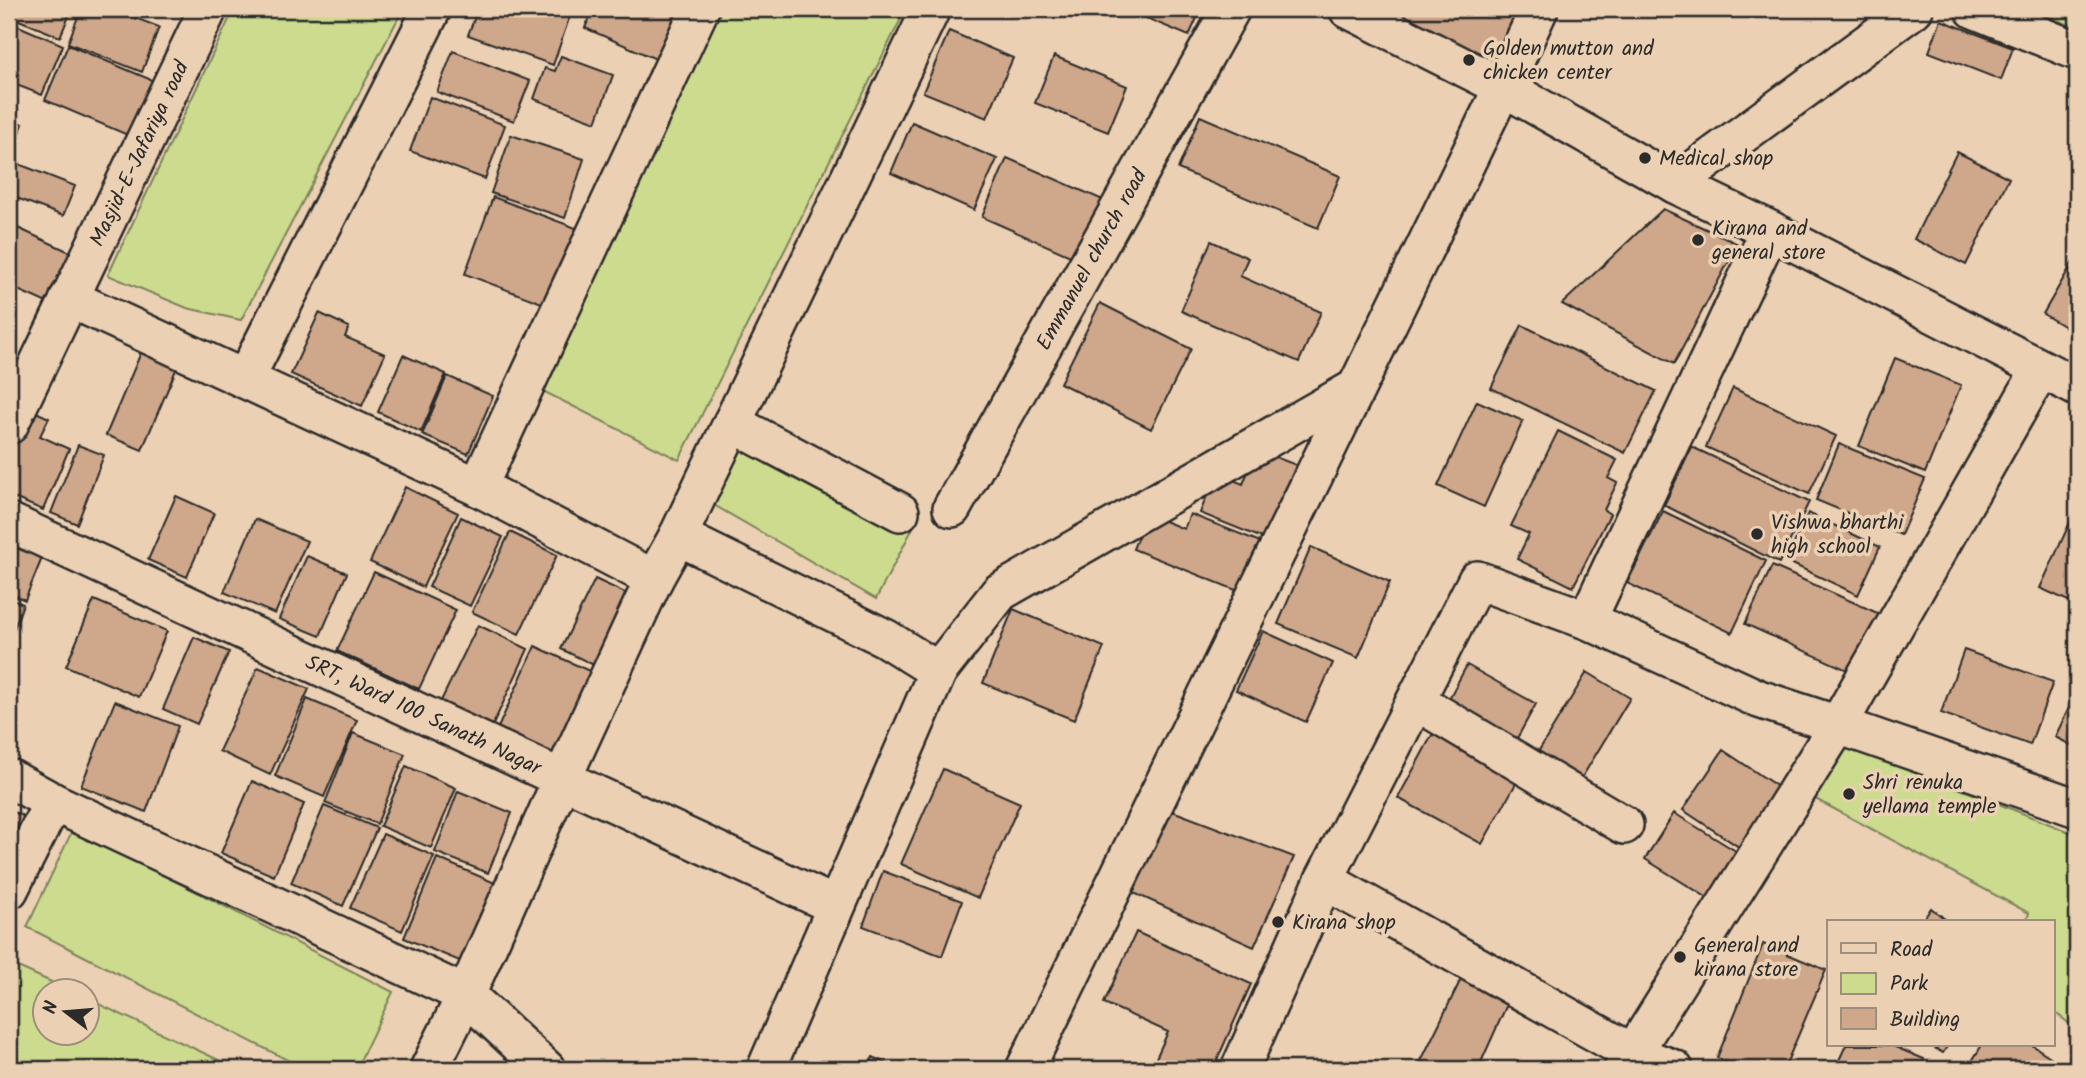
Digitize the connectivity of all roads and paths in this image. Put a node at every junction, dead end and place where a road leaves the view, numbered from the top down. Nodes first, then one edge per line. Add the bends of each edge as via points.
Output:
1 (208, 9) edge
2 (432, 9) edge
3 (700, 9) edge
4 (932, 9) edge
5 (1231, 9) edge
6 (1348, 9) edge
7 (1539, 9) edge
8 (1914, 9) edge
9 (1974, 9) edge
10 (2077, 51) edge
11 (1503, 87) junction
12 (1675, 184) junction
13 (1770, 230) junction
14 (69, 298) junction
15 (2041, 369) junction
16 (245, 379) junction
17 (2077, 387) edge
18 (1356, 388) junction
19 (732, 423) junction
20 (9, 425) edge
21 (478, 487) junction
22 (952, 508) dead end
23 (900, 512) dead end
24 (9, 522) edge
25 (678, 536) junction
26 (654, 579) junction
27 (1587, 620) junction
28 (938, 671) junction
29 (1416, 701) junction
30 (1838, 725) junction
31 (9, 778) edge
32 (562, 779) junction
33 (53, 802) junction
34 (2077, 808) edge
35 (1624, 825) dead end
36 (1324, 880) junction
37 (9, 890) edge
38 (836, 906) junction
39 (466, 995) junction
40 (1628, 1062) edge
41 (429, 1069) edge
42 (546, 1069) edge
43 (766, 1069) edge
44 (1025, 1069) edge
45 (1240, 1069) edge
46 (1674, 1069) edge

1 - 14 street, Masjid-E-Jafariya road
2 - 16 street
3 - 21 street
4 - 19 street
5 - 22 street, Emmanuel church road
6 - 11 street
7 - 11 street
8 - 12 street
9 - 10 street
11 - 12 street
11 - 18 street
12 - 13 street
13 - 15 street
13 - 27 street
14 - 16 street
14 - 20 street, Masjid-E-Jafariya road
15 - 17 street
15 - 30 street
16 - 21 street
18 - 28 street via 1000,592
18 - 44 street
19 - 23 street
19 - 25 street
21 - 26 street
24 - 32 street, SRT, Ward 100 Sanath Nagar
25 - 26 street
25 - 28 street via 885,638
26 - 32 street
27 - 29 street via 1477,580
27 - 30 street via 1759,699
28 - 38 street
29 - 35 street
29 - 36 street
30 - 34 street
30 - 40 street
31 - 33 street
32 - 38 street, SRT, Ward 100 Sanath Nagar
32 - 39 street
33 - 37 street
33 - 39 street
36 - 40 street
36 - 45 street
38 - 43 street
39 - 41 street
39 - 42 street
40 - 46 street

